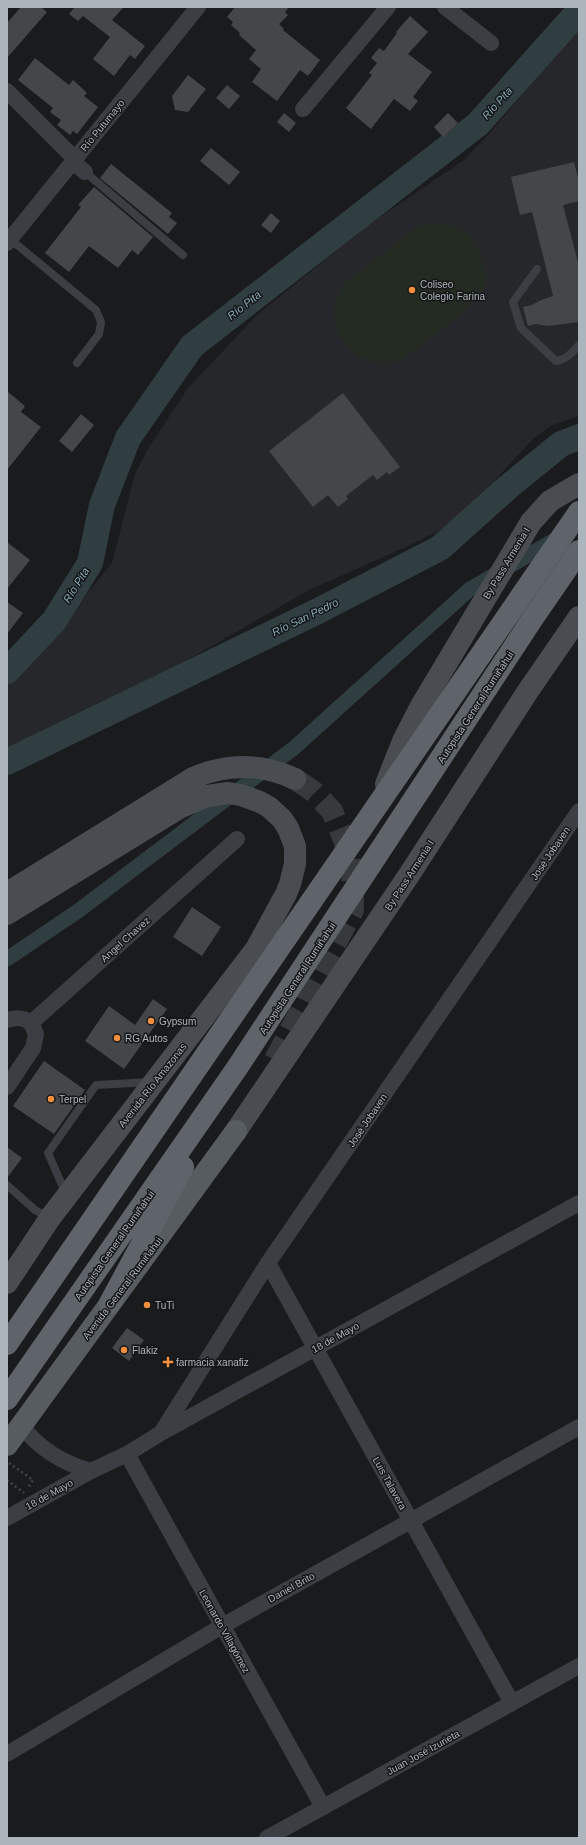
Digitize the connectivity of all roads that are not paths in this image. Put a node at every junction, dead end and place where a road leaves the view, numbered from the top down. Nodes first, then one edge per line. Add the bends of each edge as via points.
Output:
1 (198, 7) edge
2 (388, 7) edge
3 (448, 8) edge
4 (491, 43) dead end
5 (7, 91) edge
6 (303, 109) dead end
7 (74, 161) junction
8 (85, 172) joint
9 (9, 241) edge
10 (183, 255) dead end
11 (537, 269) dead end
12 (579, 345) edge
13 (76, 363) dead end
14 (579, 484) edge
15 (579, 512) edge
16 (579, 552) edge
17 (579, 617) edge
18 (295, 779) tunnel mouth
19 (377, 808) junction
20 (579, 811) edge
21 (237, 838) dead end
22 (7, 893) edge
23 (7, 914) edge
24 (7, 1020) edge
25 (31, 1023) junction
26 (237, 1068) junction
27 (155, 1082) junction
28 (7, 1087) edge
29 (240, 1123) joint
30 (7, 1186) edge
31 (67, 1196) junction
32 (579, 1203) edge
33 (50, 1218) junction
34 (268, 1263) junction
35 (7, 1283) edge
36 (110, 1303) junction
37 (7, 1344) edge
38 (315, 1348) junction
39 (7, 1399) edge
40 (21, 1425) junction
41 (579, 1427) edge
42 (161, 1433) junction
43 (7, 1445) edge
44 (128, 1454) junction
45 (91, 1471) junction
46 (7, 1518) edge
47 (411, 1521) junction
48 (222, 1626) junction
49 (579, 1666) edge
50 (512, 1703) junction
51 (7, 1754) edge
52 (323, 1807) junction
53 (267, 1838) edge

1 - 7 street, Río Putumayo
2 - 6 street
3 - 4 street
5 - 7 street
7 - 8 street
7 - 9 street, Río Putumayo
8 - 10 lane
9 - 13 lane via 96,310 100,322 98,334
11 - 12 lane via 513,302 521,328 556,361 568,356
14 - 19 main road, By Pass Armenia I via 550,501 531,522 514,548 421,706 403,741
15 - 19 highway
16 - 26 highway, Autopista General Rumiñahui
17 - 29 main road, By Pass Armenia I via 409,875
18 - 22 main road via 274,770 254,767 224,768 194,778
19 - 37 highway
20 - 34 street, José Jobaven
21 - 25 street, Angel Chavez
23 - 27 main road, Avenida Río Amazonas via 181,807 207,796 228,793 253,799 269,807 282,819 294,846 295,864 286,894 256,949
24 - 25 street via 21,1018
25 - 28 street via 36,1034 33,1048
26 - 36 highway
26 - 39 highway, Autopista General Rumiñahui
27 - 31 main road, Avenida Río Amazonas
27 - 31 lane via 96,1085 48,1153
29 - 36 main road, Avenida General Rumiñahui
30 - 33 lane via 35,1210
31 - 33 main road, Avenida Río Amazonas
32 - 38 street, 18 de Mayo
33 - 35 main road, Avenida Río Amazonas
34 - 38 street, Luis Talavera
34 - 42 street, José Jobaven
36 - 40 main road, Avenida General Rumiñahui
38 - 42 street, 18 de Mayo
38 - 47 street, Luis Talavera
40 - 43 main road, Avenida General Rumiñahui
40 - 45 street, 18 de Mayo via 51,1455 77,1468
41 - 47 street, Daniel Brito
42 - 44 street, 18 de Mayo
44 - 45 street, 18 de Mayo
44 - 48 street, Leonardo Villagómez
45 - 46 street, 18 de Mayo
47 - 48 street, Daniel Brito
47 - 50 street, Luis Talavera
48 - 51 street, Daniel Brito
48 - 52 street, Leonardo Villagómez
49 - 50 street, Juan José Izurieta
50 - 52 street, Juan José Izurieta
52 - 53 street, Juan José Izurieta

